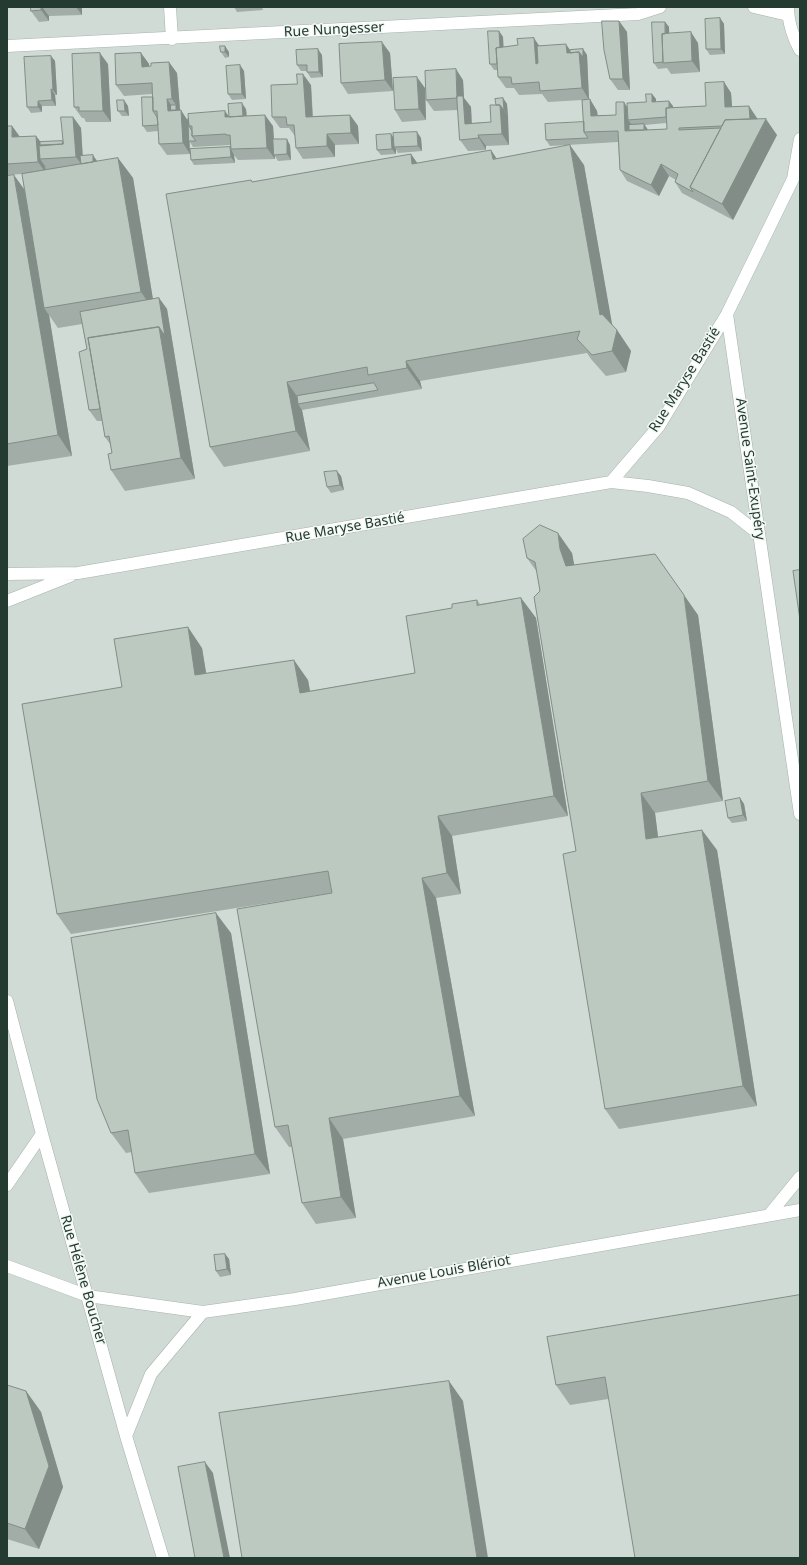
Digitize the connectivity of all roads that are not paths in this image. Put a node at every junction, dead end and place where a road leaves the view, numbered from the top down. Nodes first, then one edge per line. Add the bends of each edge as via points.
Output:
1 (170, 7) edge
2 (660, 7) edge
3 (754, 7) edge
4 (788, 11) edge
5 (172, 39) junction
6 (7, 46) edge
7 (800, 50) edge
8 (800, 138) edge
9 (797, 177) edge
10 (727, 314) junction
11 (612, 482) junction
12 (759, 534) junction
13 (78, 573) junction
14 (7, 574) edge
15 (7, 601) edge
16 (800, 814) edge
17 (7, 1001) edge
18 (42, 1134) junction
19 (800, 1177) edge
20 (7, 1185) edge
21 (800, 1210) edge
22 (769, 1215) junction
23 (7, 1266) edge
24 (88, 1296) junction
25 (203, 1312) junction
26 (126, 1436) junction
27 (163, 1558) edge

1 - 5 street
2 - 5 street, Rue Nungesser via 638,14
3 - 4 street
4 - 7 street via 795,42
5 - 6 street, Rue Nungesser
8 - 9 street
9 - 10 street
10 - 11 street, Rue Maryse Bastié via 658,426
10 - 12 street, Avenue Saint-Exupéry
11 - 12 street, Rue Maryse Bastié via 688,493 731,512
11 - 13 street, Rue Maryse Bastié
12 - 16 street, Avenue Saint-Exupéry
13 - 14 street, Rue Maryse Bastié
13 - 15 street, Rue Maryse Bastié
17 - 18 street, Rue Hélène Boucher
18 - 20 street
18 - 24 street, Rue Hélène Boucher
19 - 22 street
21 - 22 street, Avenue Louis Blériot
22 - 25 street, Avenue Louis Blériot via 303,1298
23 - 24 street, Avenue Louis Blériot
24 - 25 street, Avenue Louis Blériot
24 - 26 street, Rue Hélène Boucher
25 - 26 street via 151,1374
26 - 27 street, Rue Hélène Boucher

